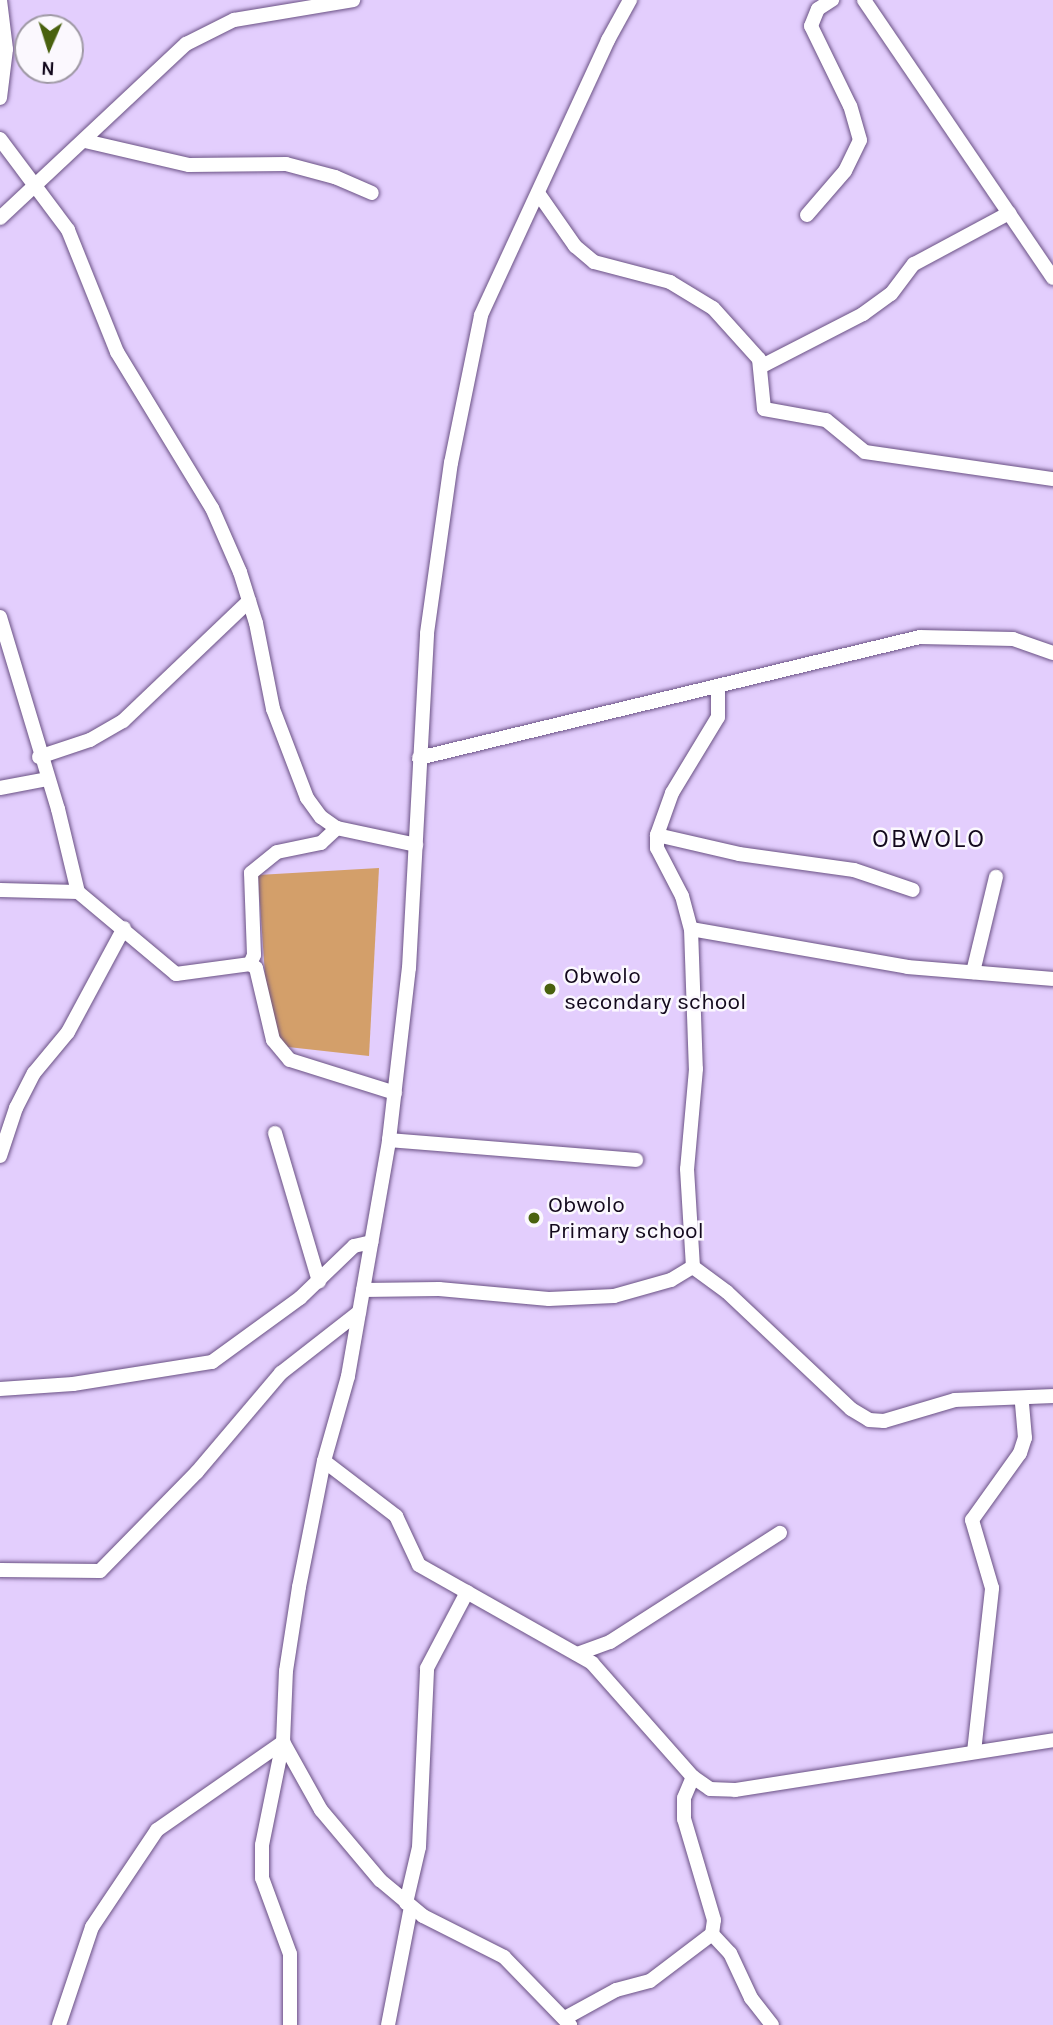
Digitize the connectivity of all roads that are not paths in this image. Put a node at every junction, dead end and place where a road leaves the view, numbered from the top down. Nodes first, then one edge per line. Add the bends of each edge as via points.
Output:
1 (0, 0) edge
2 (353, 0) edge
3 (630, 0) edge
4 (832, 0) edge
5 (864, 0) edge
6 (0, 98) edge
7 (0, 139) edge
8 (85, 141) junction
9 (39, 186) junction
10 (372, 193) dead end
11 (538, 193) junction
12 (1009, 212) junction
13 (807, 215) dead end
14 (0, 218) edge
15 (1053, 278) edge
16 (762, 366) junction
17 (1053, 479) edge
18 (249, 601) junction
19 (0, 617) edge
20 (1053, 653) edge
21 (718, 688) junction
22 (39, 757) junction
23 (419, 758) junction
24 (48, 779) junction
25 (0, 788) edge
26 (337, 828) junction
27 (657, 835) junction
28 (416, 845) junction
29 (996, 877) dead end
30 (0, 890) edge
31 (913, 890) dead end
32 (78, 892) junction
33 (124, 928) junction
34 (691, 929) junction
35 (250, 964) junction
36 (973, 972) junction
37 (1053, 979) edge
38 (395, 1093) junction
39 (275, 1133) dead end
40 (389, 1140) junction
41 (0, 1156) edge
42 (636, 1160) dead end
43 (372, 1242) junction
44 (693, 1267) junction
45 (320, 1282) junction
46 (363, 1290) junction
47 (359, 1312) junction
48 (0, 1389) edge
49 (1053, 1396) edge
50 (1022, 1400) junction
51 (324, 1461) junction
52 (780, 1533) dead end
53 (0, 1570) edge
54 (467, 1592) junction
55 (577, 1654) junction
56 (1053, 1740) edge
57 (283, 1742) junction
58 (974, 1752) junction
59 (692, 1777) junction
60 (408, 1905) junction
61 (712, 1934) junction
62 (567, 2021) edge
63 (59, 2025) edge
64 (290, 2025) edge
65 (388, 2025) edge
66 (772, 2025) edge

1 - 6 street via 6,49
2 - 8 street via 234,20 212,28 159,64
3 - 11 street
4 - 13 street via 818,9 811,26 850,106 860,140 845,171
5 - 12 street
7 - 9 street
8 - 9 street
8 - 10 street via 189,165 286,164
9 - 14 street
9 - 18 street via 68,230 130,376 212,508
11 - 16 street via 575,246 594,262 670,282 695,294
11 - 23 street via 481,315 468,365 427,633
12 - 15 street
12 - 16 street via 914,264 891,295 863,314
16 - 17 street via 764,408 826,420 865,452
18 - 22 street via 122,721 90,740
18 - 26 street via 280,731 307,798 321,817
19 - 22 street
20 - 21 street via 1013,639 919,638
21 - 23 street
21 - 27 street via 718,717 672,793
22 - 24 street
23 - 28 street
24 - 25 street
24 - 32 street
26 - 28 street
26 - 35 street via 321,842 277,852 251,873 254,955
27 - 31 street via 739,854 854,870
27 - 34 street via 657,848 682,896
28 - 38 street
29 - 36 street
30 - 32 street
32 - 33 street
33 - 35 street via 176,974
33 - 41 street via 68,1032 34,1073
34 - 36 street via 908,967
34 - 44 street via 696,1069 687,1169
35 - 38 street via 256,968 273,1041 290,1060
36 - 37 street
38 - 40 street
39 - 45 street
40 - 42 street
40 - 43 street
43 - 45 street via 354,1246
43 - 46 street
44 - 46 street via 671,1280 614,1296 549,1299 447,1290
44 - 50 street via 727,1292 851,1409 869,1420 955,1400
45 - 48 street via 212,1363 74,1384
46 - 47 street
47 - 51 street via 348,1376
47 - 53 street via 281,1373 197,1472 100,1571
49 - 50 street
50 - 58 street via 1025,1438 1020,1453 972,1520 992,1588
51 - 54 street via 396,1517 419,1566
51 - 57 street via 286,1671
52 - 55 street via 610,1642
54 - 55 street
54 - 60 street via 427,1668 419,1847
55 - 59 street via 592,1663
56 - 58 street
57 - 60 street via 335,1828
57 - 63 street via 157,1830 92,1927
57 - 64 street via 262,1845 262,1878 290,1954
58 - 59 street via 735,1790 710,1789
59 - 61 street via 684,1798 684,1819 714,1920
60 - 62 street via 504,1957
60 - 65 street
61 - 62 street via 650,1981 615,1990
61 - 66 street via 730,1953 751,1998

